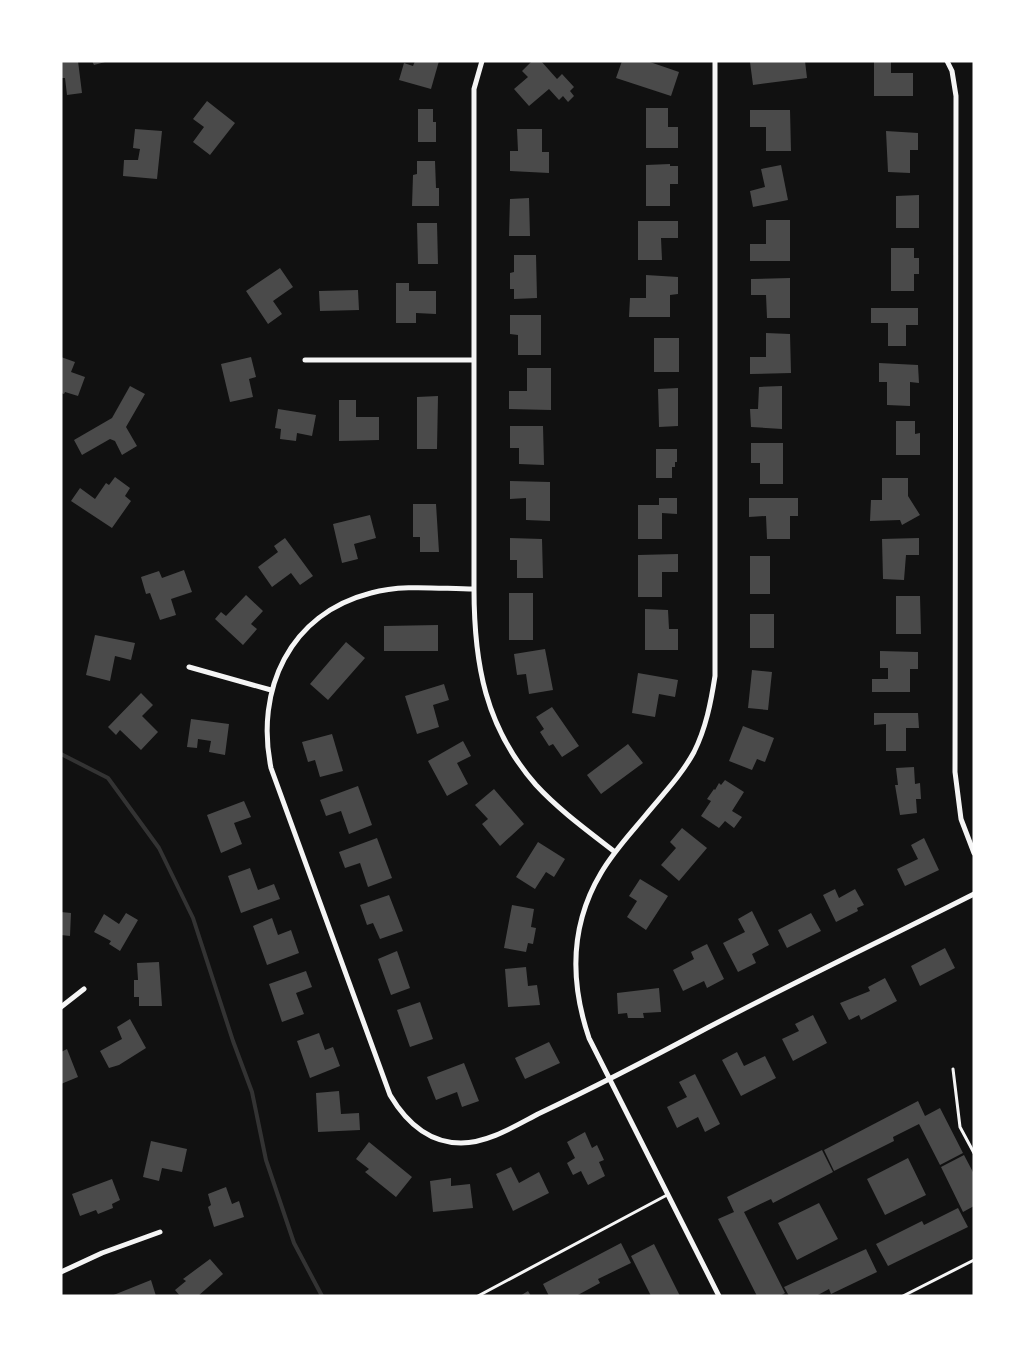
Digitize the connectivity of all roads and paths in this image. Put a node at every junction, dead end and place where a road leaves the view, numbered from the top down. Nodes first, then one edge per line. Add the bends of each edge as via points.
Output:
1 (482, 61) edge
2 (715, 61) edge
3 (947, 61) edge
4 (305, 360) dead end
5 (474, 360) junction
6 (474, 589) junction
7 (188, 667) dead end
8 (271, 690) junction
9 (615, 852) junction
10 (974, 853) edge
11 (974, 894) edge
12 (84, 989) dead end
13 (61, 1007) edge
14 (953, 1070) dead end
15 (610, 1080) junction
16 (974, 1154) edge
17 (668, 1195) junction
18 (160, 1232) dead end
19 (974, 1260) edge
20 (61, 1272) edge
21 (478, 1296) edge
22 (719, 1296) edge
23 (903, 1296) edge

1 - 5 street via 474,89
2 - 9 street via 715,656 712,695 703,732 686,765
3 - 10 street via 956,96 955,772 961,819
4 - 5 street
5 - 6 street
6 - 8 street via 390,589 372,592 338,606 319,618 293,645 282,660
6 - 9 street via 477,657 490,707 502,735 536,784
7 - 8 street
8 - 15 street via 266,730 271,768 387,1085 400,1111 434,1138 475,1142
9 - 15 street via 588,898 575,951 582,1017
11 - 15 street
12 - 13 street
14 - 16 lane via 960,1127
15 - 17 street
17 - 21 lane
17 - 22 street
18 - 20 street
19 - 23 lane

